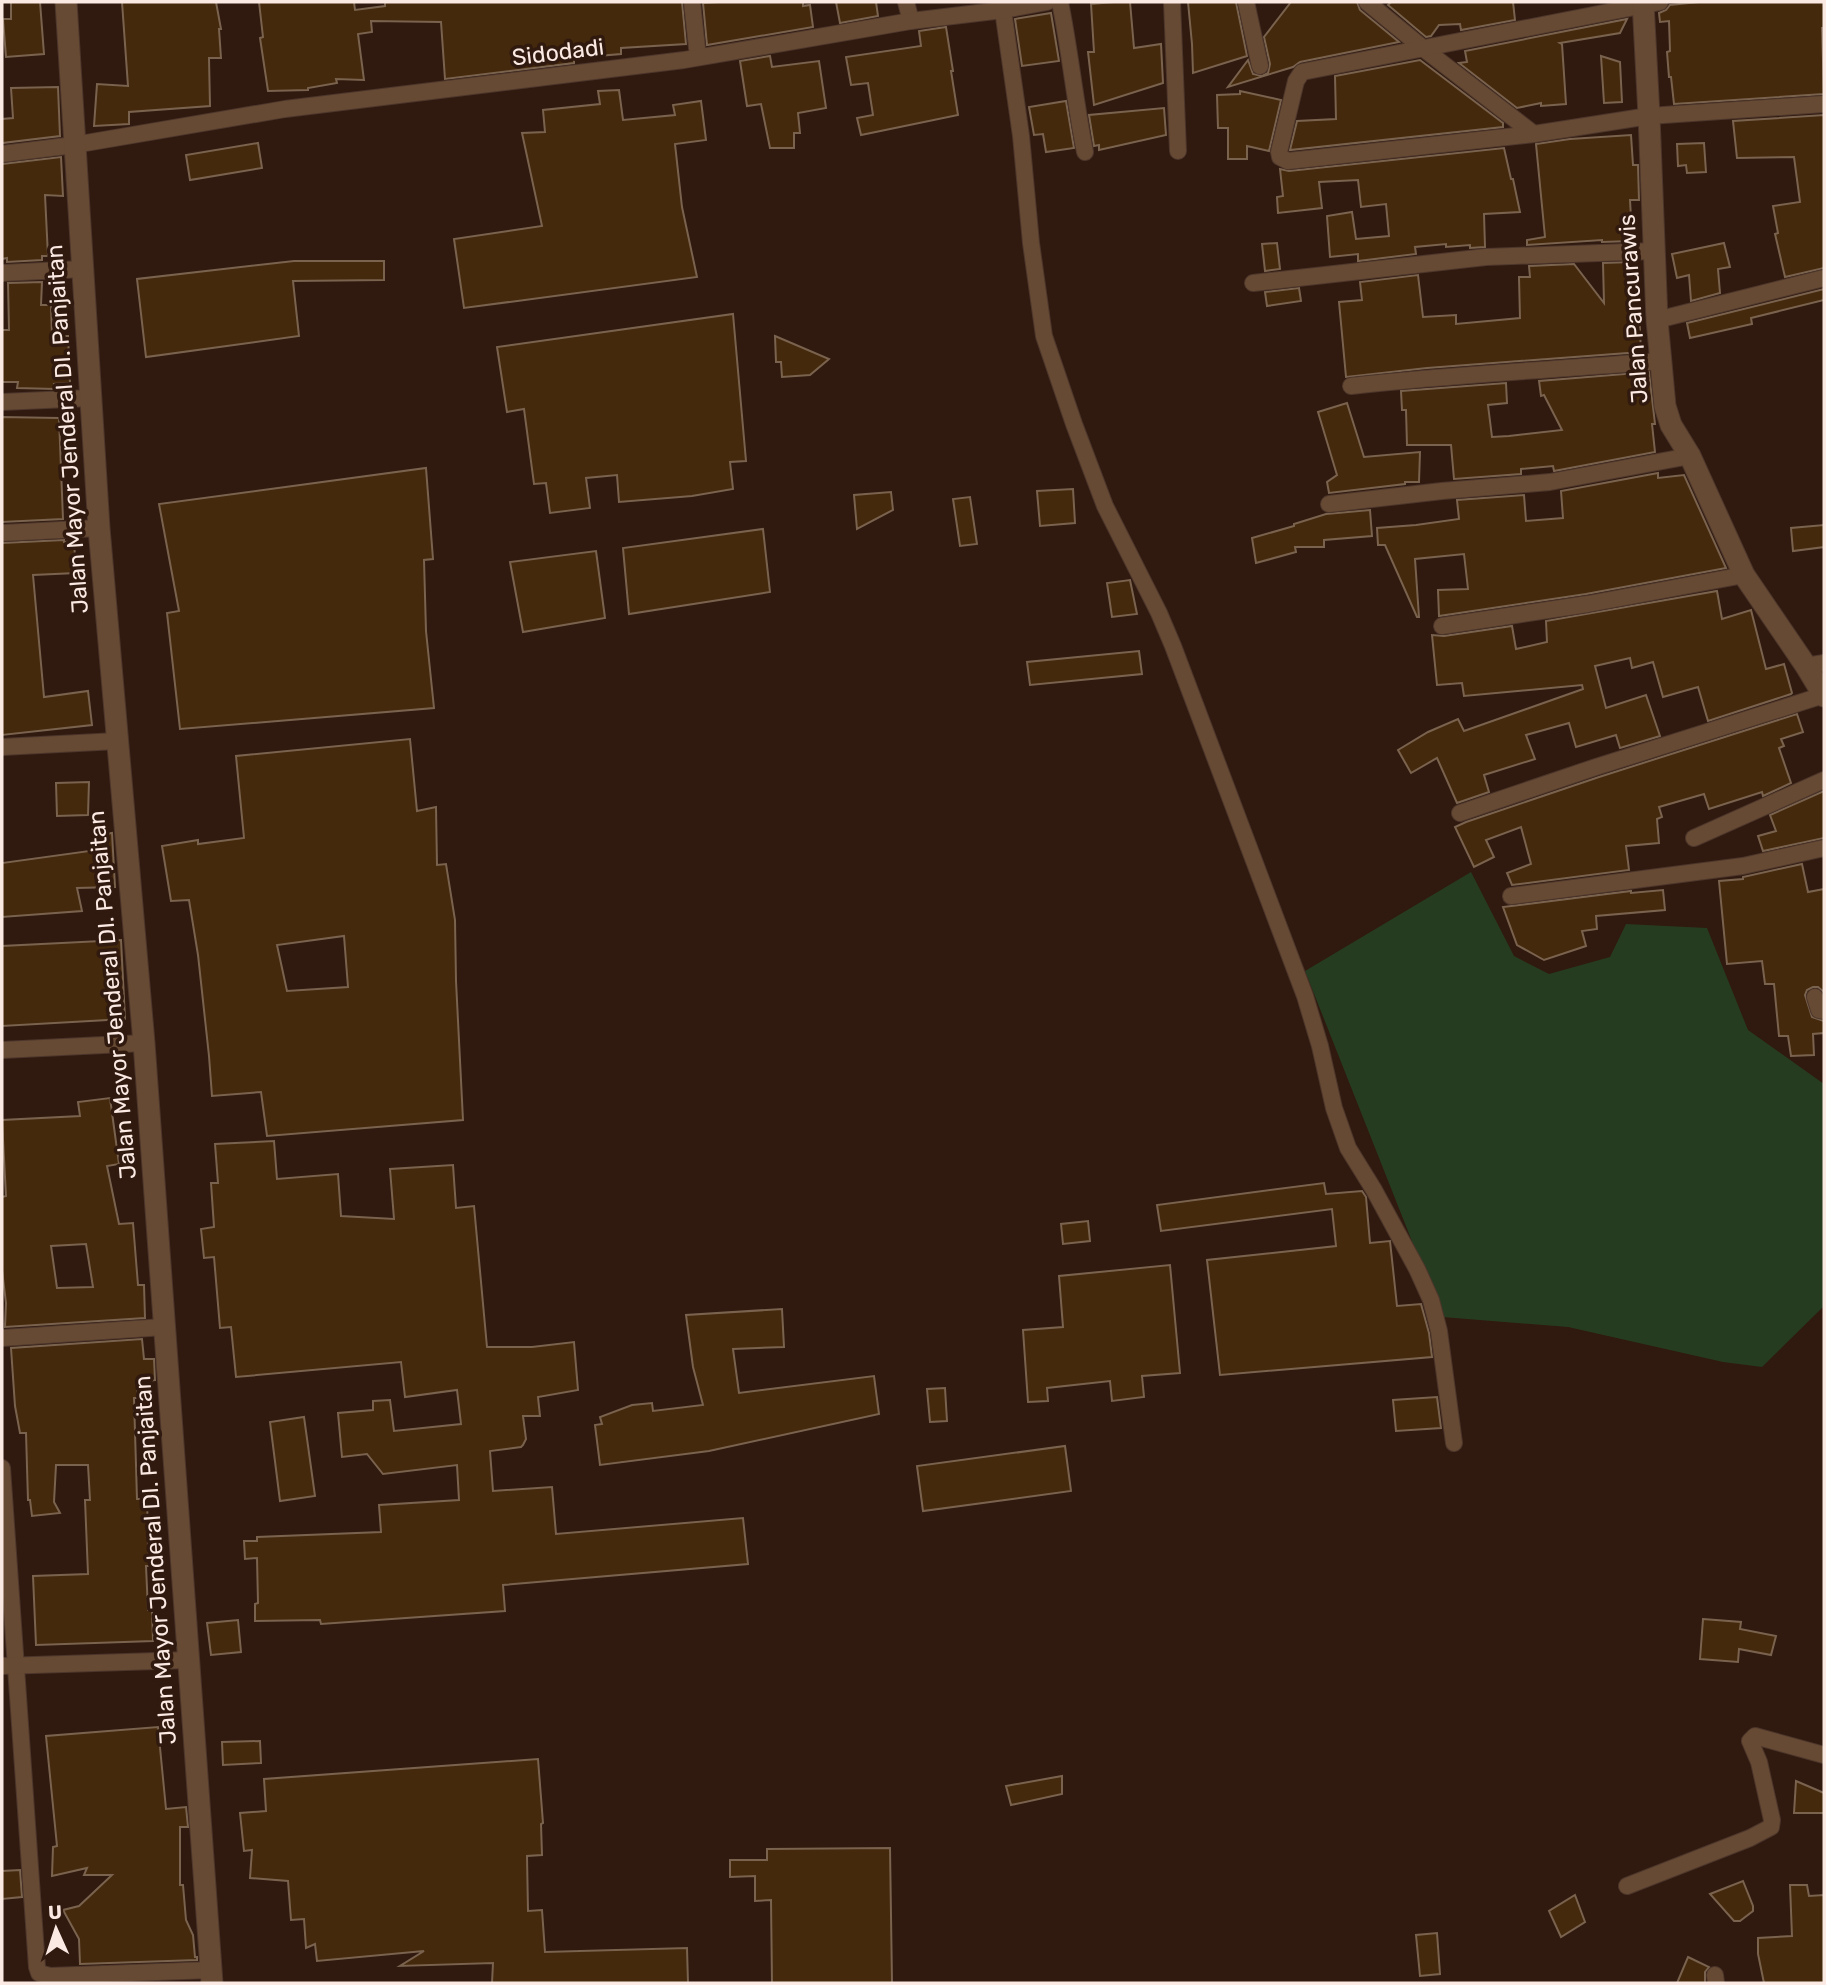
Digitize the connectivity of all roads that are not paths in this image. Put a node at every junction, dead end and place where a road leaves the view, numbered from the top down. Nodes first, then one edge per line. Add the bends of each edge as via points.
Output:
1 (66, 2) edge
2 (692, 2) edge
3 (906, 2) edge
4 (1047, 2) edge
5 (1059, 2) edge
6 (1172, 2) edge
7 (1246, 2) edge
8 (1367, 2) edge
9 (1649, 3) edge
10 (1003, 10) junction
11 (911, 21) junction
12 (1424, 49) junction
13 (698, 57) junction
14 (1260, 66) dead end
15 (1824, 104) edge
16 (1649, 116) junction
17 (1534, 134) junction
18 (74, 145) junction
19 (1178, 151) dead end
20 (1085, 152) dead end
21 (2, 154) edge
22 (1654, 251) junction
23 (82, 269) junction
24 (2, 273) edge
25 (1824, 278) edge
26 (1253, 283) dead end
27 (1657, 320) junction
28 (1660, 361) junction
29 (1351, 386) dead end
30 (90, 398) junction
31 (2, 402) edge
32 (1690, 456) junction
33 (1329, 504) dead end
34 (99, 528) junction
35 (2, 533) edge
36 (1744, 575) junction
37 (1442, 626) dead end
38 (1815, 664) edge
39 (1824, 696) edge
40 (117, 741) junction
41 (2, 747) edge
42 (1824, 780) edge
43 (1460, 813) dead end
44 (1694, 838) dead end
45 (1824, 848) edge
46 (1511, 896) dead end
47 (1815, 996) dead end
48 (1824, 1011) edge
49 (144, 1043) junction
50 (2, 1050) edge
51 (164, 1327) junction
52 (2, 1338) edge
53 (1454, 1443) dead end
54 (2, 1468) edge
55 (188, 1660) junction
56 (8, 1666) edge
57 (1824, 1755) edge
58 (1627, 1886) dead end
59 (211, 1977) edge

1 - 18 street, Jalan Mayor Jenderal DI. Panjaitan
2 - 13 street
3 - 11 street
4 - 10 street, Sidodadi
5 - 20 street
6 - 19 street
7 - 14 street
8 - 12 street
9 - 12 street
9 - 16 street, Jalan Pancurawis
10 - 11 street, Sidodadi
10 - 53 street via 1044,336 1105,506 1173,646 1288,949 1348,1148 1431,1300
11 - 13 street, Sidodadi
12 - 17 street
12 - 17 street via 1302,72 1296,81 1280,157 1288,162
13 - 18 street, Sidodadi via 285,109
15 - 16 street
16 - 17 street
16 - 22 street, Jalan Pancurawis
18 - 21 street, Sidodadi
18 - 23 street, Jalan Mayor Jenderal DI. Panjaitan
22 - 26 street via 1486,257
22 - 27 street, Jalan Pancurawis
23 - 24 street
23 - 30 street, Jalan Mayor Jenderal DI. Panjaitan
25 - 27 street
27 - 28 street, Jalan Pancurawis
28 - 29 street
28 - 32 street, Jalan Pancurawis via 1665,406
30 - 31 street
30 - 34 street, Jalan Mayor Jenderal DI. Panjaitan
32 - 33 street via 1550,482
32 - 36 street, Jalan Pancurawis
34 - 35 street
34 - 40 street, Jalan Mayor Jenderal DI. Panjaitan
36 - 37 street
36 - 38 street, Jalan Pancurawis
38 - 39 street, Jalan Pancurawis
39 - 43 street
40 - 41 street
40 - 49 street, Jalan Mayor Jenderal DI. Panjaitan
42 - 44 street
45 - 46 street via 1743,866
47 - 48 street via 1819,1010
49 - 50 street
49 - 51 street, Jalan Mayor Jenderal DI. Panjaitan
51 - 52 street
51 - 55 street, Jalan Mayor Jenderal DI. Panjaitan
54 - 56 street
55 - 56 street
55 - 59 street, Jalan Mayor Jenderal DI. Panjaitan
56 - 59 street via 39,1973
57 - 58 street via 1755,1736 1750,1741 1759,1762 1771,1828

